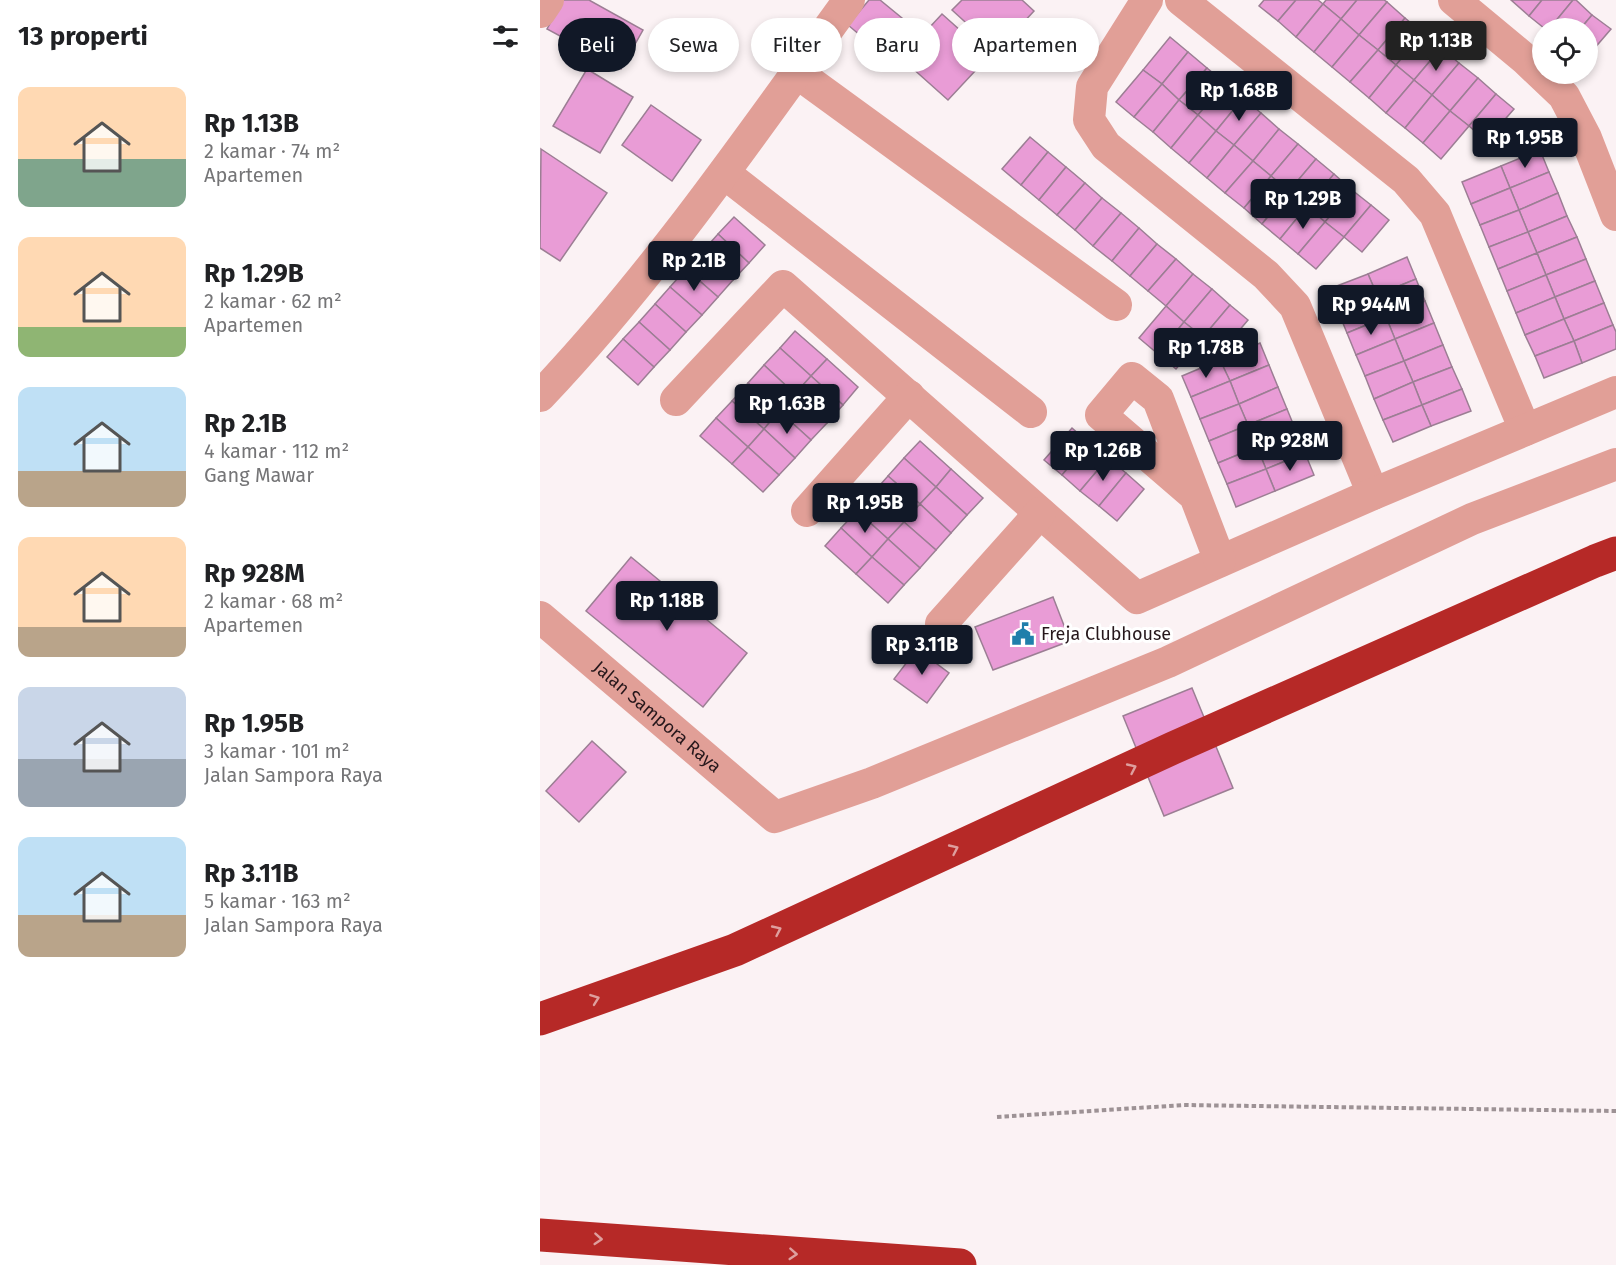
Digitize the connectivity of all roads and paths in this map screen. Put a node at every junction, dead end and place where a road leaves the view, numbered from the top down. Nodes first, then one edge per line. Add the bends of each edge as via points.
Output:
1 (548, 0) edge
2 (849, 0) edge
3 (1147, 0) edge
4 (1181, 0) edge
5 (1454, 0) edge
6 (540, 12) edge
7 (836, 18) edge
8 (796, 72) joint
9 (724, 173) junction
10 (1616, 215) edge
11 (1116, 305) dead end
12 (1616, 392) edge
13 (540, 396) edge
14 (909, 396) junction
15 (676, 400) dead end
16 (1031, 412) dead end
17 (1525, 430) junction
18 (1616, 464) edge
19 (1373, 494) junction
20 (1195, 496) dead end
21 (807, 511) dead end
22 (1040, 513) junction
23 (1616, 553) edge
24 (1220, 561) junction
25 (540, 616) edge
26 (941, 624) dead end
27 (540, 1019) edge
28 (1616, 1111) edge
29 (997, 1117) dead end
30 (540, 1235) edge
31 (960, 1265) edge

1 - 6 street
2 - 7 street
3 - 19 street via 1092,87 1089,120 1106,146 1266,275 1295,306
4 - 17 street via 1406,180 1435,214
5 - 10 street via 1564,96 1586,138
8 - 9 street
8 - 11 street
9 - 13 street via 590,344
9 - 16 street
12 - 17 street
14 - 15 street via 783,286
14 - 21 street
14 - 22 street
17 - 19 street
18 - 25 street, Jalan Sampora Raya via 1472,519 1168,662 872,783 774,817
19 - 24 street
20 - 24 street
22 - 24 street via 1137,598
22 - 26 street
27 -> 23 highway via 735,950 1184,744
28 - 29 path via 1184,1105
30 -> 31 highway

